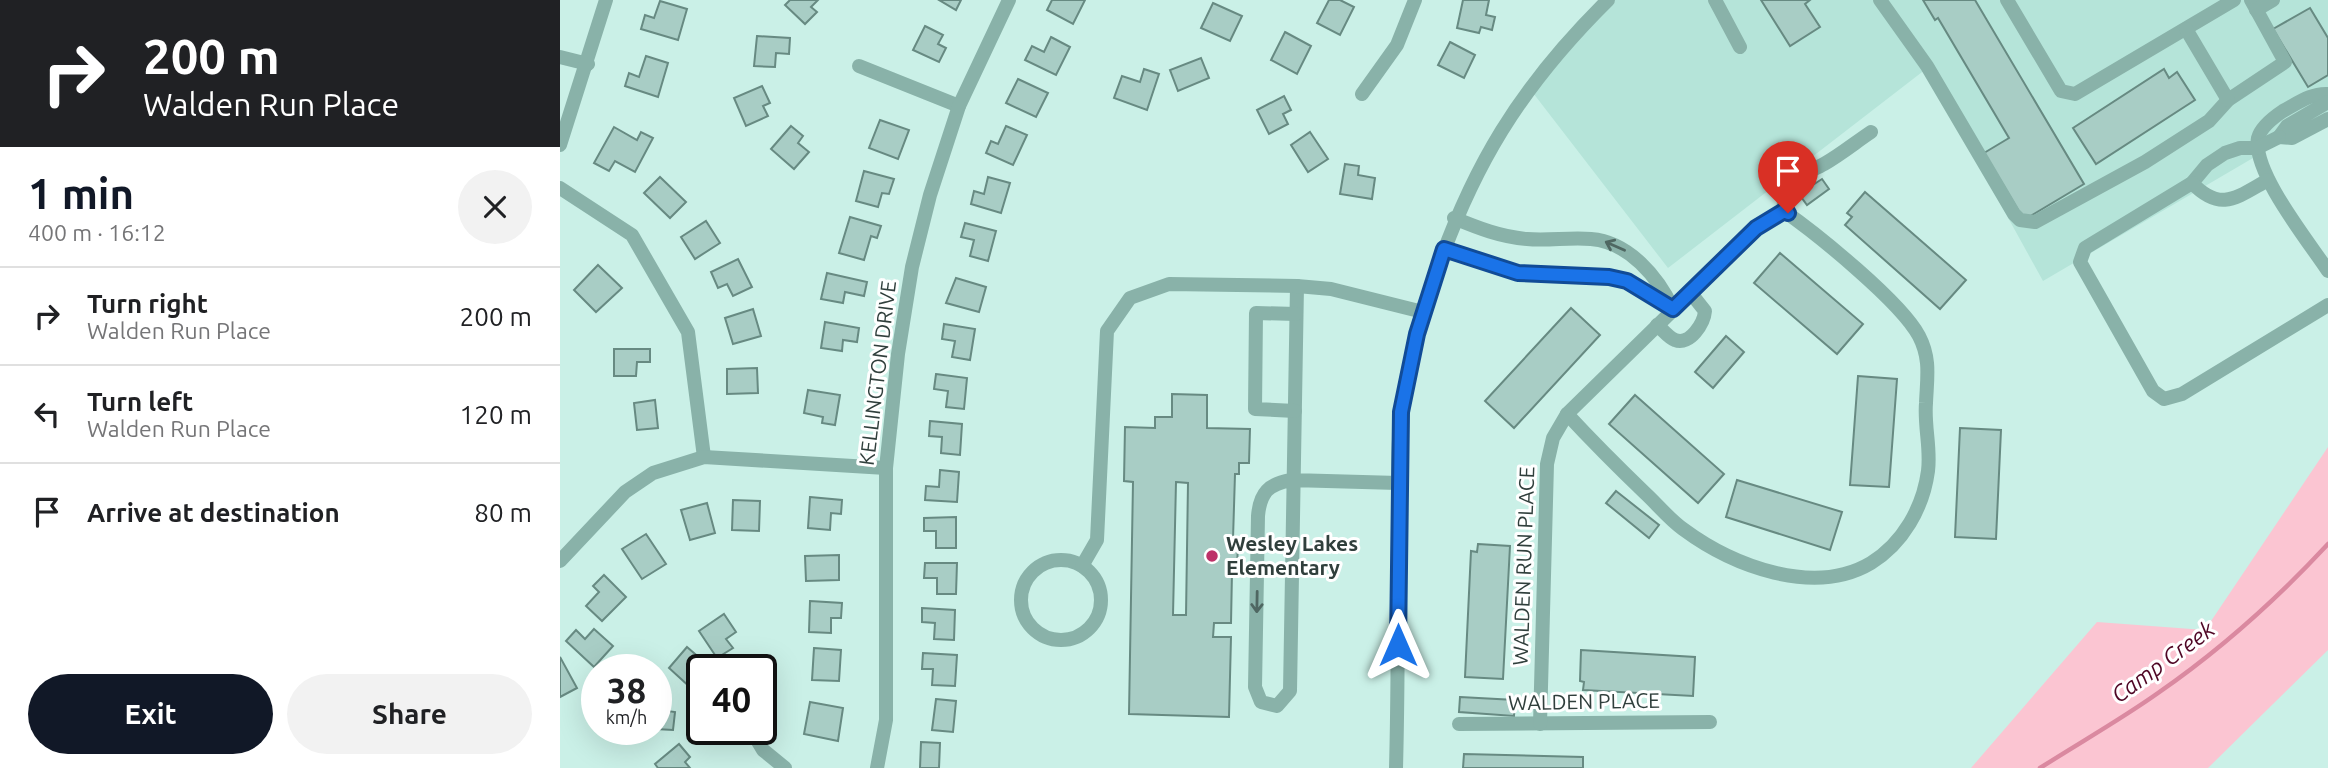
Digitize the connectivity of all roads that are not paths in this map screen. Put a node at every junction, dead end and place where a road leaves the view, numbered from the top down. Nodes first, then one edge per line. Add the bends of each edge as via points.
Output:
1 (606, 0) edge
2 (1009, 0) edge
3 (1415, 0) edge
4 (1608, 0) edge
5 (1715, 0) edge
6 (1880, 0) edge
7 (2007, 0) edge
8 (2234, 0) edge
9 (2273, 0) edge
10 (2254, 5) edge
11 (2186, 29) junction
12 (1740, 47) dead end
13 (560, 57) edge
14 (588, 64) junction
15 (859, 66) dead end
16 (1362, 94) dead end
17 (2328, 94) edge
18 (2228, 100) junction
19 (2328, 103) edge
20 (959, 106) junction
21 (2304, 108) junction
22 (2328, 119) edge
23 (1871, 132) dead end
24 (2279, 137) junction
25 (560, 145) edge
26 (2257, 148) junction
27 (2268, 180) junction
28 (2192, 183) junction
29 (560, 188) edge
30 (1784, 211) junction
31 (1454, 218) junction
32 (1444, 249) junction
33 (1647, 271) junction
34 (2328, 271) edge
35 (1636, 285) junction
36 (1297, 286) junction
37 (1690, 292) junction
38 (2328, 305) edge
39 (1673, 309) junction
40 (1423, 312) junction
41 (1296, 314) junction
42 (1657, 325) junction
43 (1295, 411) junction
44 (1567, 414) junction
45 (704, 457) junction
46 (886, 468) junction
47 (1292, 480) junction
48 (1398, 483) junction
49 (560, 561) edge
50 (1082, 566) junction
51 (1710, 722) dead end
52 (1459, 724) dead end
53 (1540, 724) junction
54 (760, 745) edge
55 (785, 768) edge
56 (877, 768) edge
57 (1396, 768) edge

1 - 14 street
2 - 20 street, KELLINGTON DRIVE
3 - 16 street via 1397,45
4 - 31 street via 1570,38 1524,96 1492,143
5 - 12 street
6 - 18 street via 1927,66 2014,214 2027,223 2145,162 2209,121
7 - 11 street via 2062,91 2076,94
8 - 11 street
9 - 10 street
10 - 18 street via 2285,62
11 - 18 street
13 - 14 street
14 - 25 street
15 - 20 street
17 - 21 street via 2319,93
19 - 21 street
20 - 46 street, KELLINGTON DRIVE via 912,267
21 - 24 street
21 - 26 street via 2268,123 2259,134
22 - 24 street via 2292,138
23 - 30 street via 1795,178 1784,196
24 - 26 street
26 - 27 street
26 - 28 street via 2225,153
27 - 28 street via 2221,201 2209,198
27 - 34 street
28 - 38 street via 2081,254 2084,272 2153,391 2164,399 2175,399
29 - 45 street via 632,235 688,332
30 - 37 street, WALDEN RUN PLACE via 1756,228
30 - 44 street via 1805,224 1906,317 1924,346 1929,375 1927,477 1914,515 1892,547 1856,570 1821,579 1733,557 1682,529
31 - 32 street
33 -> 31 street via 1626,251 1602,240 1504,236
32 - 35 street via 1509,272 1609,277
32 - 40 street
33 - 35 street
33 - 39 street via 1665,291
35 - 39 street
36 - 40 street via 1332,289
36 - 41 street
36 - 50 street via 1169,284 1130,298 1107,331 1097,540
37 - 39 street, WALDEN RUN PLACE
37 - 42 street via 1705,311 1696,331 1683,341 1674,340
39 - 42 street, WALDEN RUN PLACE
40 - 48 street via 1401,412
41 - 43 street
41 - 43 street via 1255,313 1255,409
42 - 44 street, WALDEN RUN PLACE
43 - 47 street
44 - 53 street, WALDEN RUN PLACE via 1553,438 1547,464
45 - 46 street
45 - 49 street via 653,473 625,492
46 - 56 street, KELLINGTON DRIVE via 887,720
47 -> 47 street via 1268,488 1258,516 1255,687 1261,702 1277,706 1290,691
47 - 48 street
48 - 57 street
50 - 50 street via 1053,560 1030,574 1020,599 1029,625 1039,634 1051,639 1078,637 1097,619 1101,594 1097,581
51 - 53 street, WALDEN PLACE
52 - 53 street, WALDEN PLACE
54 - 55 street

